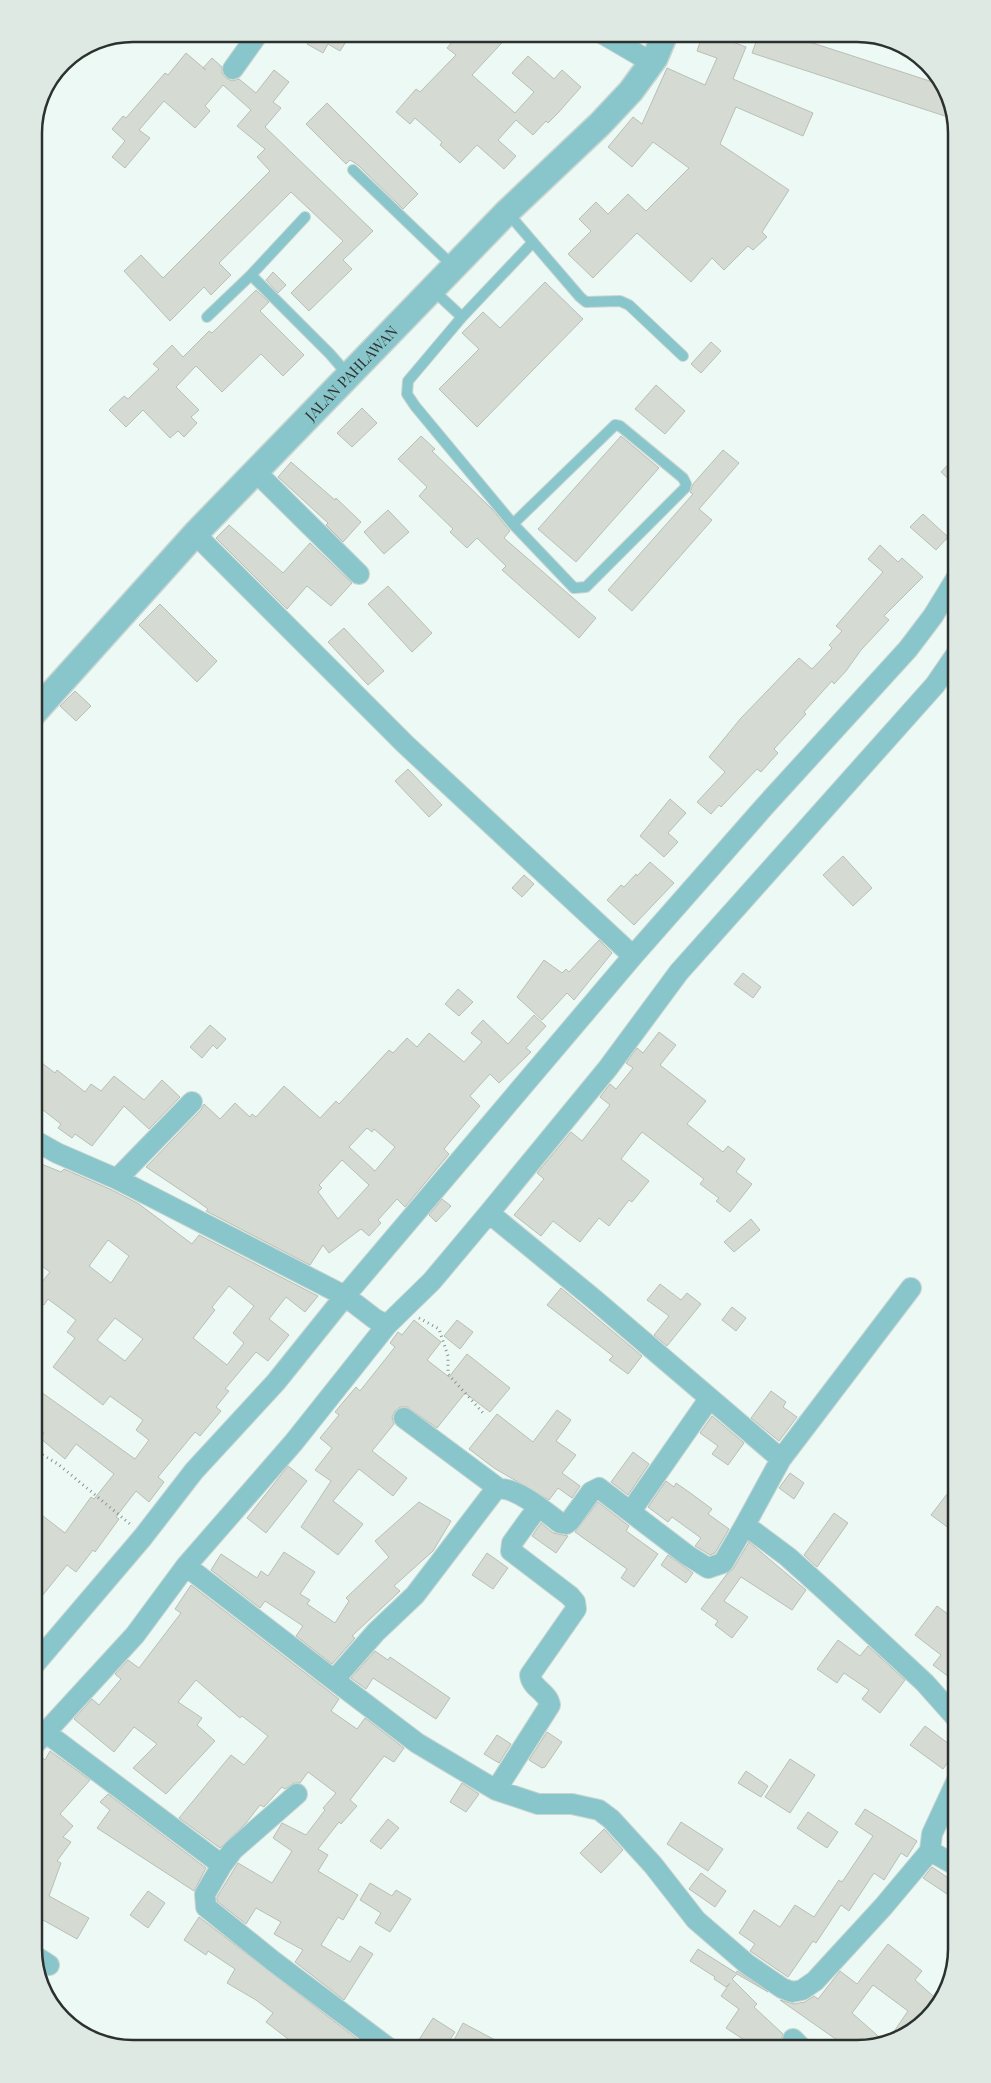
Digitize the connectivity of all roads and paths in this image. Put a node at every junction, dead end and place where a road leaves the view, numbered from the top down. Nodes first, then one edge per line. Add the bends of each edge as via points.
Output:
1 (253, 42) edge
2 (618, 43) edge
3 (662, 43) edge
4 (652, 62) junction
5 (234, 70) dead end
6 (353, 170) dead end
7 (508, 212) junction
8 (305, 216) dead end
9 (533, 242) junction
10 (454, 267) junction
11 (252, 276) junction
12 (433, 290) junction
13 (207, 317) dead end
14 (462, 317) junction
15 (683, 356) dead end
16 (349, 377) junction
17 (256, 472) junction
18 (513, 524) junction
19 (195, 534) junction
20 (358, 574) dead end
21 (948, 592) edge
22 (948, 666) edge
23 (43, 696) edge
24 (634, 956) junction
25 (192, 1102) dead end
26 (42, 1145) edge
27 (117, 1179) junction
28 (490, 1213) junction
29 (911, 1288) dead end
30 (347, 1298) junction
31 (412, 1314) dead end
32 (381, 1322) junction
33 (709, 1399) junction
34 (484, 1414) dead end
35 (404, 1418) dead end
36 (42, 1455) edge
37 (782, 1460) junction
38 (498, 1488) junction
39 (538, 1507) junction
40 (631, 1511) junction
41 (745, 1525) junction
42 (143, 1538) junction
43 (186, 1566) junction
44 (42, 1655) edge
45 (334, 1680) junction
46 (948, 1709) edge
47 (42, 1735) edge
48 (42, 1740) edge
49 (496, 1790) junction
50 (297, 1794) dead end
51 (948, 1799) edge
52 (930, 1851) junction
53 (948, 1861) edge
54 (222, 1865) junction
55 (378, 2040) edge

1 - 5 street
2 - 4 street
3 - 4 street, JALAN PAHLAWAN
4 - 7 street, JALAN PAHLAWAN via 631,91 600,124
6 - 10 lane
7 - 9 lane
7 - 10 street, JALAN PAHLAWAN
8 - 11 lane
9 - 14 lane
9 - 15 lane via 586,302 620,301 629,305
10 - 12 street, JALAN PAHLAWAN
11 - 13 lane
11 - 16 lane
12 - 14 lane
12 - 16 street, JALAN PAHLAWAN
14 - 18 lane via 408,381 407,394
16 - 17 street, JALAN PAHLAWAN
17 - 19 street, JALAN PAHLAWAN
17 - 20 street
18 - 18 lane via 574,588 580,589 590,583 686,484 683,478 615,425
19 - 23 street, JALAN PAHLAWAN
19 - 24 street via 405,744
21 - 24 street via 890,670 764,807
22 - 28 street via 679,972 608,1068
24 - 30 street
25 - 27 street
26 - 27 street
27 - 30 street
28 - 32 street via 432,1281
28 - 33 street
29 - 37 street
30 - 32 street
30 - 42 street via 194,1471
31 - 34 path via 439,1329 448,1356 448,1374
32 - 43 street via 294,1442
33 - 37 street
33 - 40 street
35 - 38 street
36 - 42 path via 124,1518
37 - 41 street
38 - 39 street via 509,1489
38 - 45 street via 415,1595 376,1632
39 - 40 street via 566,1524 591,1492 599,1488
39 - 49 street via 512,1543 511,1551 570,1596 576,1609 530,1675 550,1705
40 - 41 street via 708,1568 723,1563
41 - 46 street via 828,1593 925,1683
42 - 44 street
43 - 45 street
43 - 47 street via 135,1635
45 - 49 street via 417,1743
48 - 54 street
49 - 52 street via 538,1804 572,1804 599,1810 653,1865 696,1920 747,1964 792,1992 816,1981
50 - 54 street via 233,1850
51 - 52 street via 932,1834
52 - 53 street
54 - 55 street via 205,1894 206,1906

